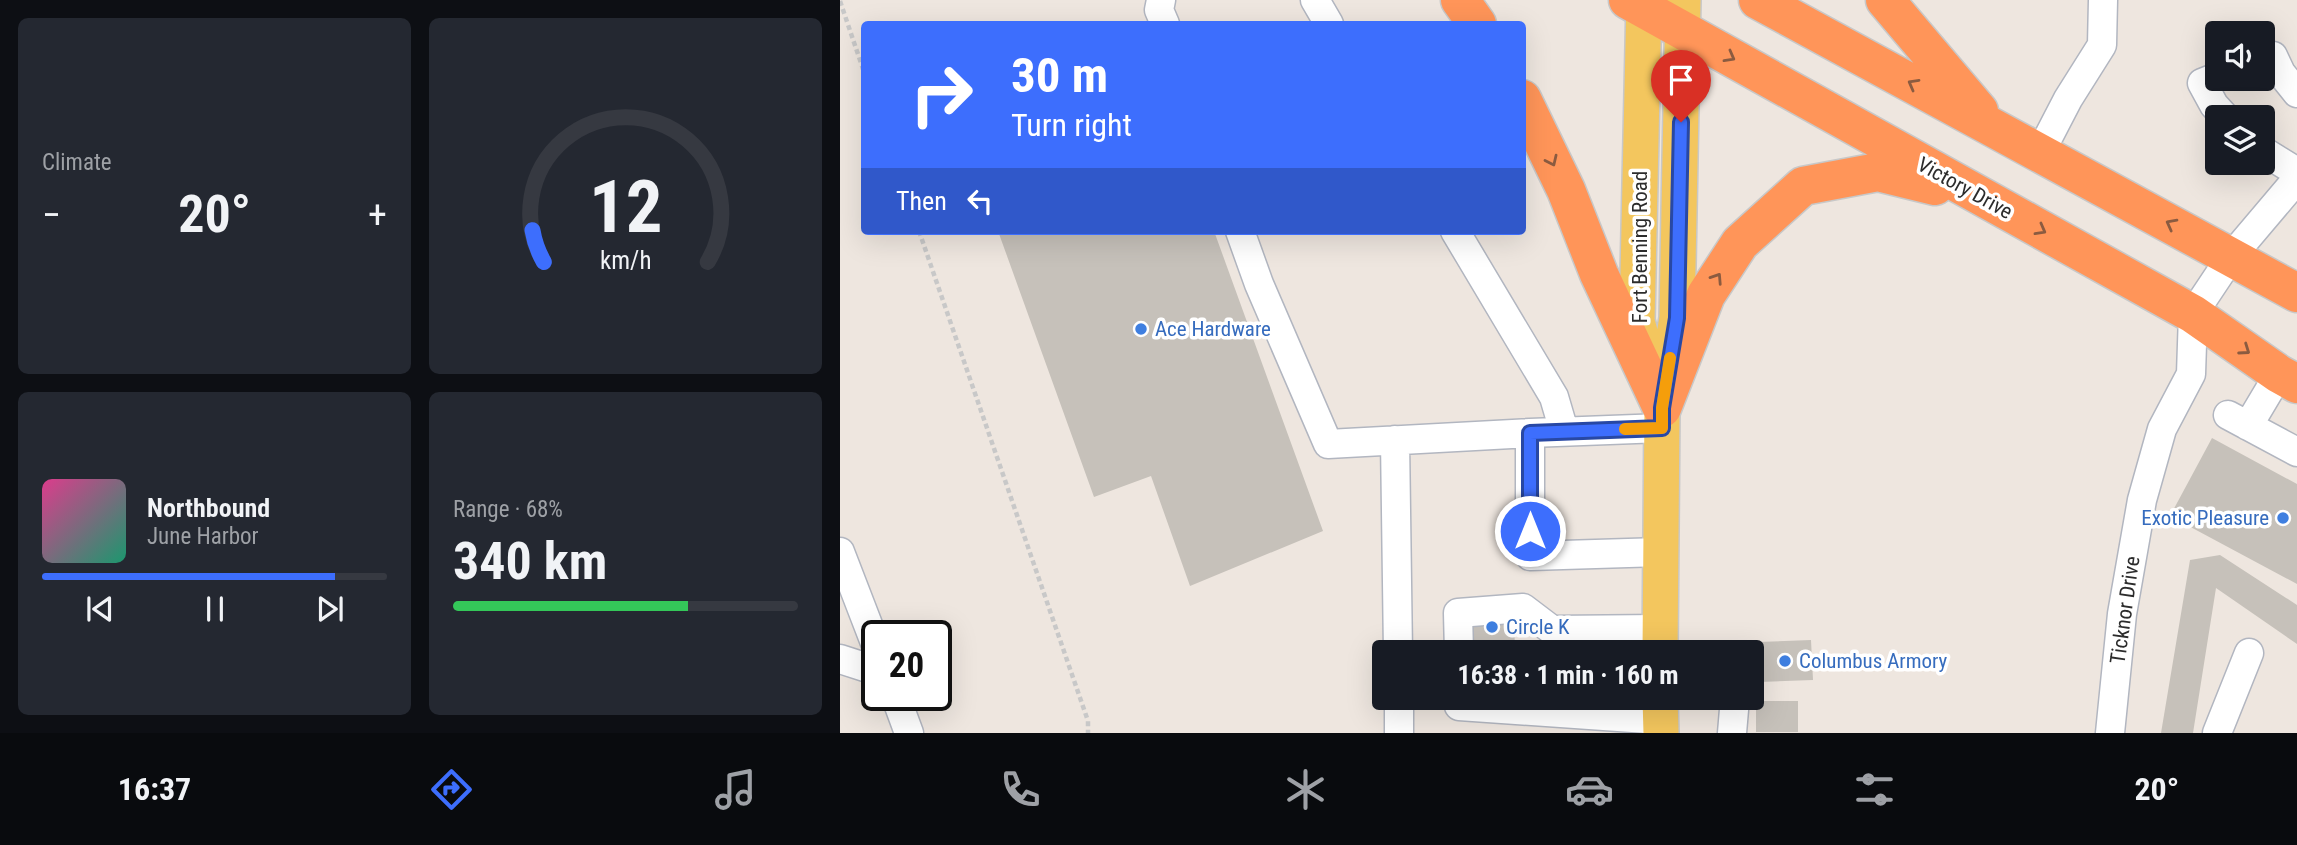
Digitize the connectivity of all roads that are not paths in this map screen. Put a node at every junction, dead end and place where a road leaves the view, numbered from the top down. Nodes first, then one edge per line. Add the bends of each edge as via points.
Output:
1 (1161, 0) edge
2 (1315, 0) edge
3 (1461, 0) edge
4 (1758, 0) edge
5 (1885, 0) edge
6 (2103, 0) edge
7 (1638, 3) edge
8 (1683, 16) edge
9 (1164, 21) edge
10 (1327, 21) edge
11 (1475, 21) edge
12 (2275, 60) edge
13 (2297, 93) edge
14 (1526, 107) edge
15 (1994, 128) junction
16 (2040, 153) junction
17 (2275, 158) edge
18 (2297, 172) edge
19 (2297, 178) edge
20 (1982, 197) junction
21 (1241, 235) edge
22 (1457, 235) edge
23 (2231, 257) junction
24 (2297, 293) edge
25 (2193, 314) junction
26 (2288, 379) edge
27 (1662, 418) junction
28 (1564, 431) junction
29 (1530, 433) junction
30 (1395, 440) junction
31 (2297, 452) edge
32 (840, 552) edge
33 (1661, 552) junction
34 (866, 620) edge
35 (1398, 640) edge
36 (1459, 640) edge
37 (1552, 640) edge
38 (1660, 640) edge
39 (2249, 653) dead end
40 (840, 659) edge
41 (861, 666) edge
42 (1399, 710) edge
43 (1599, 710) edge
44 (1734, 710) edge
45 (901, 711) edge
46 (1661, 717) edge
47 (909, 733) edge
48 (1399, 733) edge
49 (1732, 733) edge
50 (2110, 733) edge
51 (2217, 733) edge

1 - 9 street
2 - 10 street
3 - 11 highway
15 -> 4 highway
5 - 15 highway
6 - 16 street via 2102,45
7 - 8 highway, Victory Drive
7 - 27 main road, Fort Benning Road via 1637,321
8 -> 20 highway, Victory Drive
8 - 27 main road, Fort Benning Road via 1677,318
12 - 13 street
14 -> 27 highway
15 - 16 highway
23 -> 16 highway
17 - 18 street
19 - 23 street
20 -> 25 highway, Victory Drive
27 -> 20 highway via 1706,295 1740,243 1803,186 1878,172
21 - 30 street via 1328,444
22 - 28 street via 1554,397
23 - 24 highway
23 - 25 street
25 -> 26 highway, Victory Drive
25 - 50 street, Ticknor Drive via 2191,374 2162,429 2142,500 2122,614
26 - 31 street via 2238,421
27 - 28 street
27 - 33 main road, Fort Benning Road
28 - 29 street
29 - 30 street
29 - 33 street via 1530,556
30 - 35 street
32 - 34 street
33 - 38 main road, Fort Benning Road
36 - 37 street via 1458,613 1523,608
39 - 51 street
40 - 41 street
42 - 48 street
43 - 46 street
44 - 49 street
45 - 47 street

